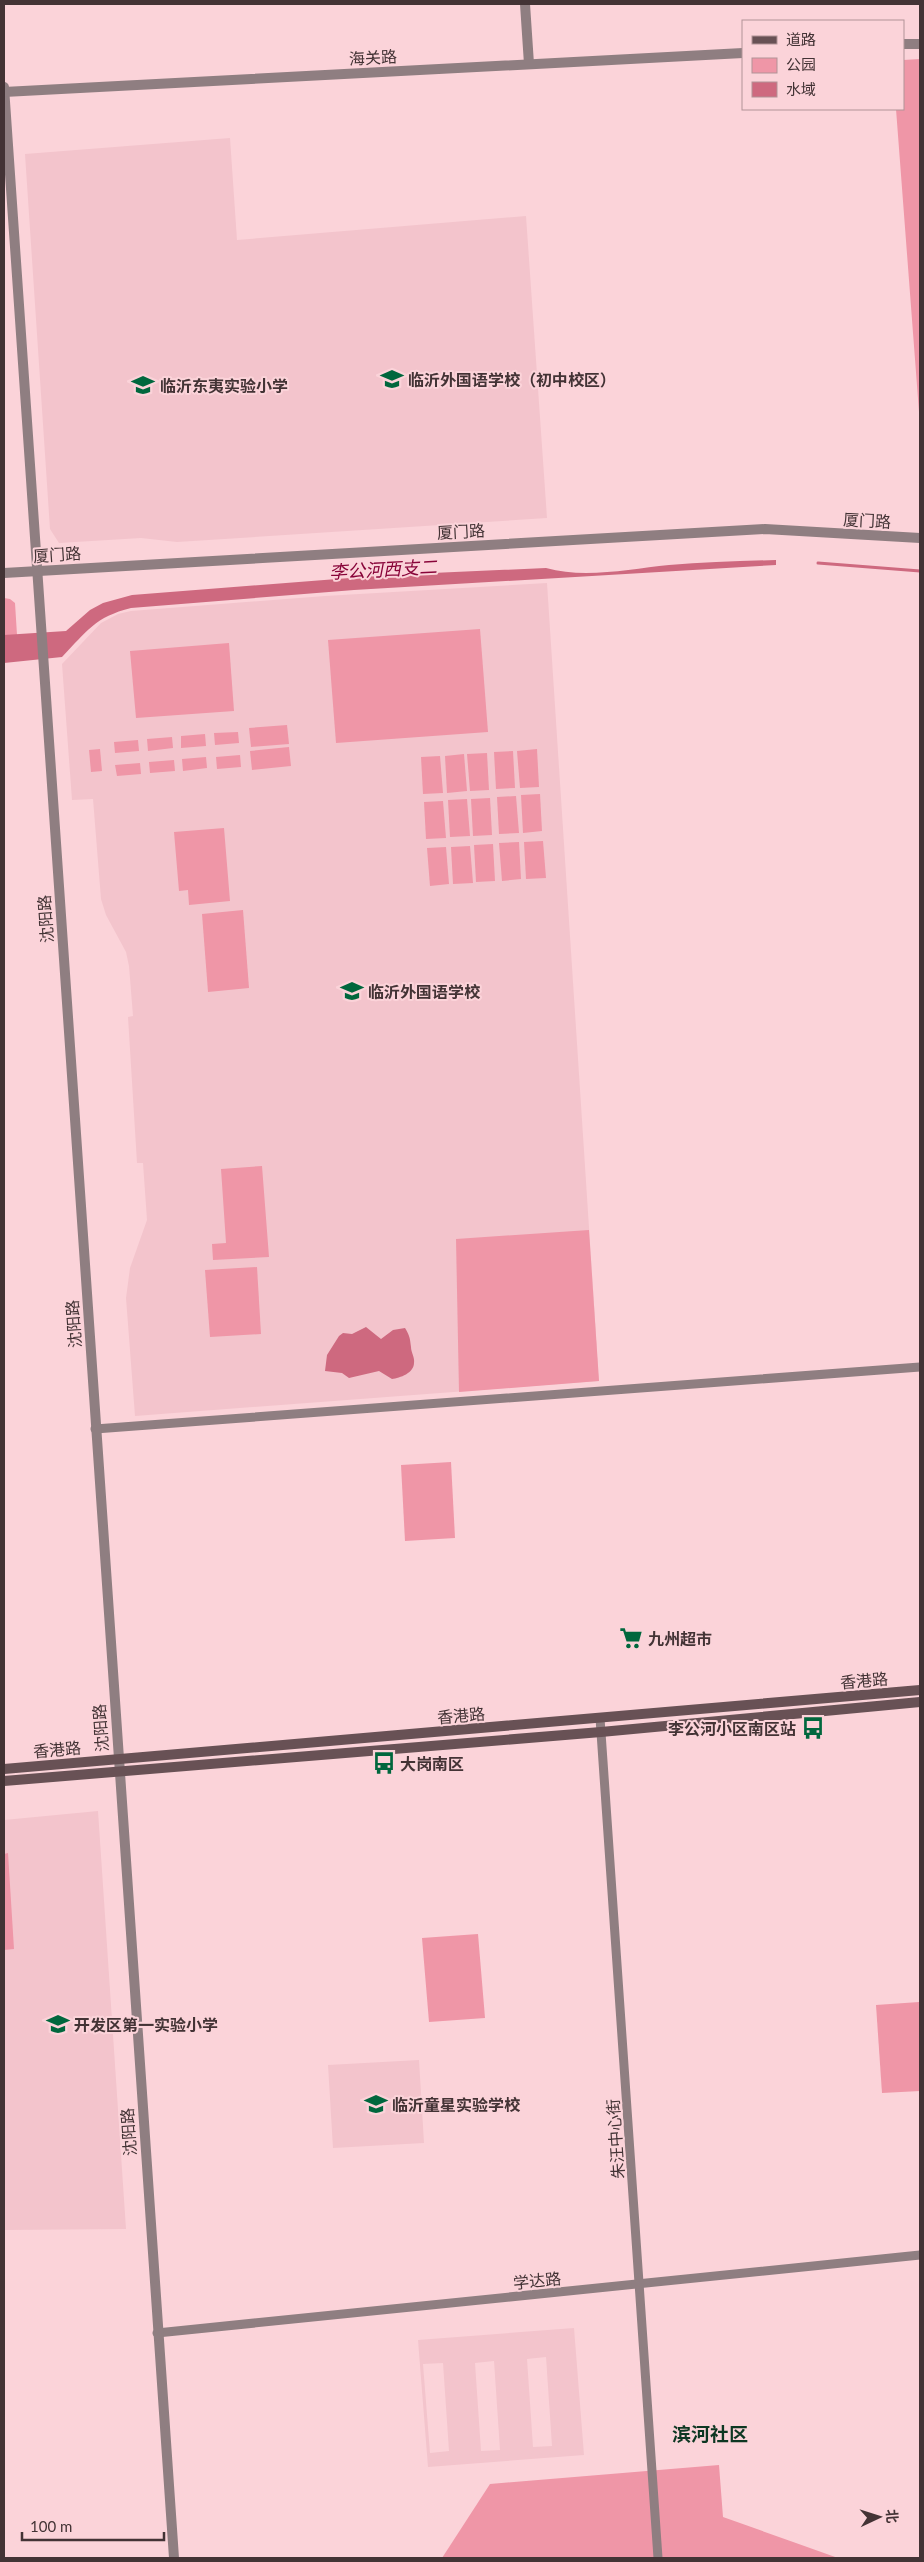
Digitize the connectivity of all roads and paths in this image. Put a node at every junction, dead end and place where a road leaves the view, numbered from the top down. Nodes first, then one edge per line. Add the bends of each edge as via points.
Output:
1 (525, 4) edge
2 (904, 44) edge
3 (920, 44) edge
4 (742, 53) edge
5 (528, 64) junction
6 (4, 87) edge
7 (4, 92) edge
8 (920, 538) edge
9 (36, 570) junction
10 (4, 573) edge
11 (920, 1367) edge
12 (95, 1429) junction
13 (920, 1690) edge
14 (920, 1702) edge
15 (600, 1718) junction
16 (601, 1732) junction
17 (117, 1759) junction
18 (4, 1769) edge
19 (118, 1772) junction
20 (4, 1781) edge
21 (920, 2255) edge
22 (640, 2284) junction
23 (157, 2333) junction
24 (174, 2558) edge
25 (658, 2558) edge

1 - 5 street
2 - 3 street
4 - 5 street, 海关路
5 - 7 street, 海关路
6 - 7 street, 沈阳路
7 - 9 street, 沈阳路
8 - 9 street, 厦门路 via 765,529
9 - 10 street, 厦门路
9 - 12 street, 沈阳路
11 - 12 street
12 - 17 street, 沈阳路
13 - 15 main road, 香港路
14 - 16 main road, 香港路
15 - 16 street, 朱汪中心街
15 - 17 main road, 香港路
16 - 19 main road, 香港路
16 - 22 street, 朱汪中心街
17 - 18 main road, 香港路
17 - 19 street, 沈阳路
19 - 20 main road, 香港路
19 - 23 street, 沈阳路
21 - 22 street, 学达路
22 - 23 street, 学达路
22 - 25 street, 朱汪中心街
23 - 24 street, 沈阳路

